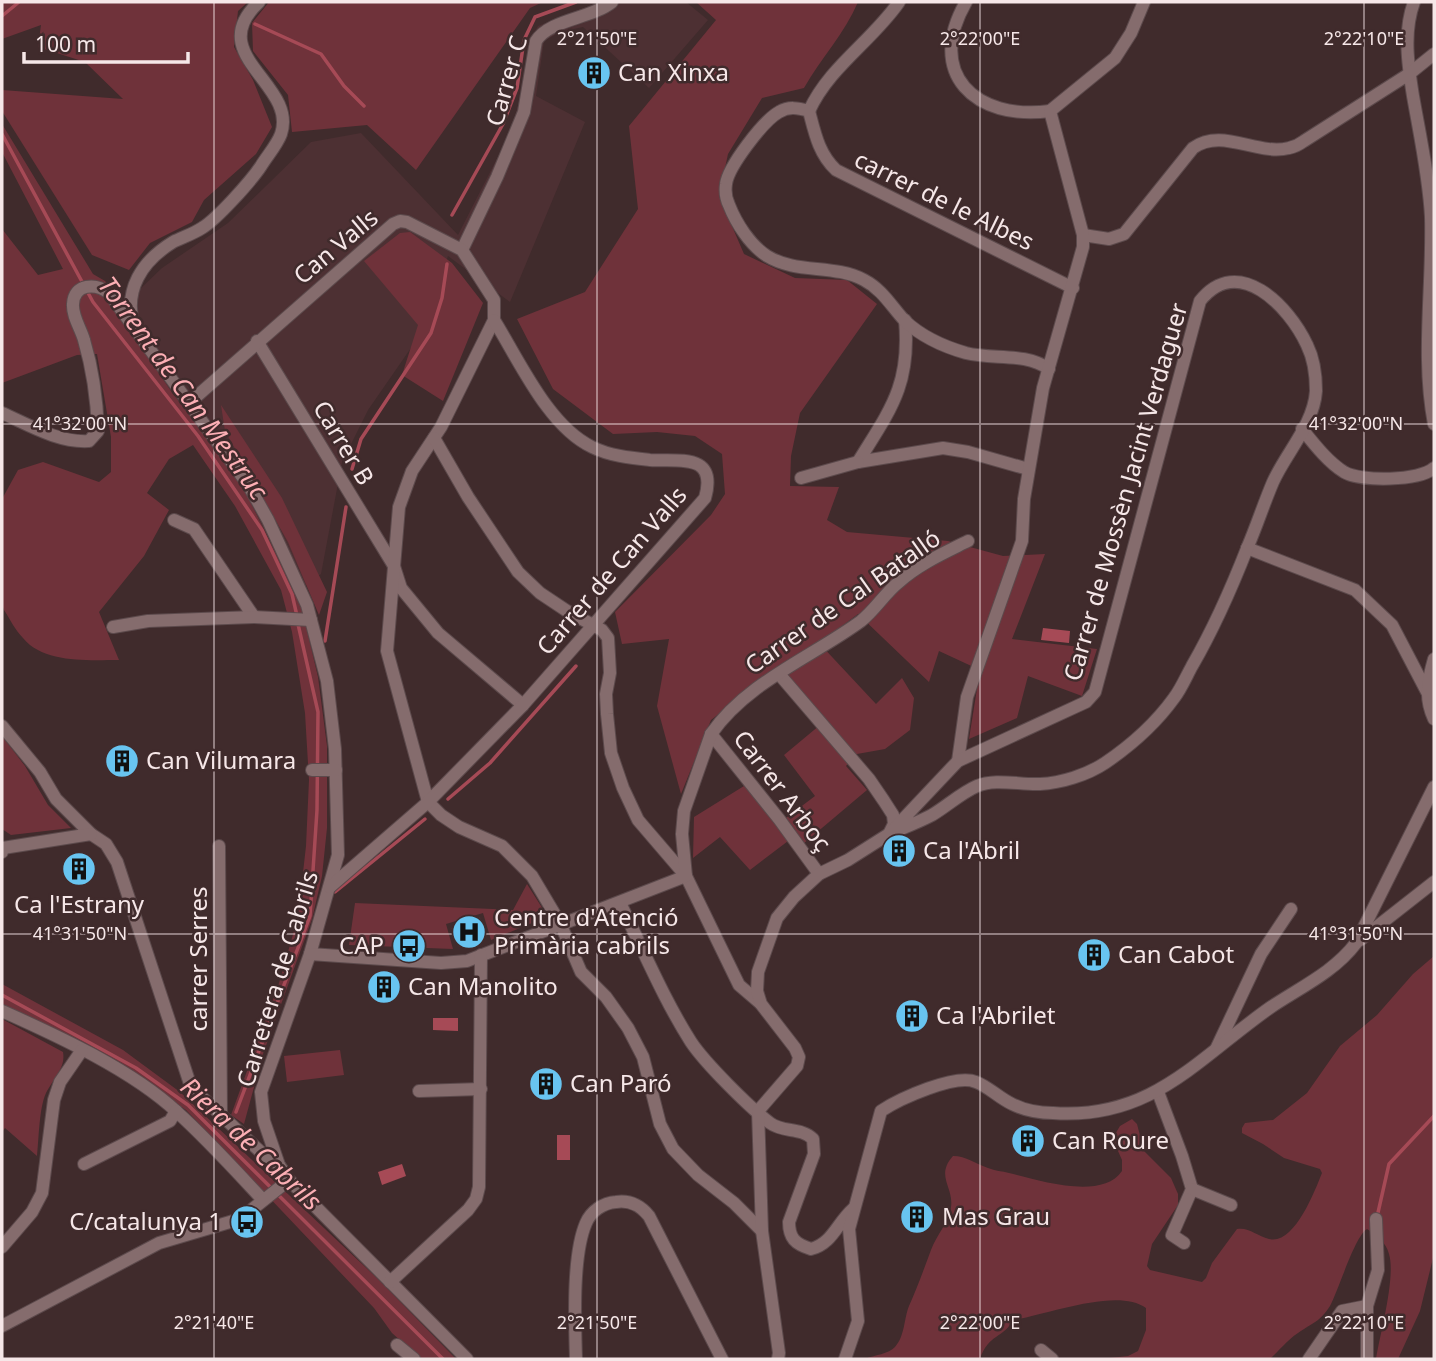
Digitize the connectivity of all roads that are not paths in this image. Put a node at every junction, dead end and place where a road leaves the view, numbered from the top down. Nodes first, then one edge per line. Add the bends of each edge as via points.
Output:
1 (259, 2) edge
2 (612, 2) edge
3 (899, 2) edge
4 (966, 2) edge
5 (1144, 2) edge
6 (1414, 2) edge
7 (1434, 54) edge
8 (1409, 74) junction
9 (809, 111) junction
10 (1050, 111) junction
11 (1083, 235) junction
12 (462, 250) junction
13 (1073, 288) junction
14 (494, 320) junction
15 (905, 320) junction
16 (136, 334) junction
17 (257, 341) junction
18 (1049, 369) junction
19 (189, 403) junction
20 (2, 413) edge
21 (1434, 424) edge
22 (1302, 429) junction
23 (434, 438) junction
24 (858, 462) junction
25 (1434, 468) edge
26 (1028, 469) junction
27 (801, 478) dead end
28 (174, 520) dead end
29 (968, 541) dead end
30 (1248, 548) junction
31 (394, 566) junction
32 (254, 617) junction
33 (302, 619) junction
34 (592, 624) junction
35 (113, 627) dead end
36 (1434, 653) edge
37 (1407, 654) junction
38 (1434, 660) edge
39 (779, 674) junction
40 (1427, 692) junction
41 (523, 705) junction
42 (1434, 719) edge
43 (2, 726) edge
44 (711, 734) junction
45 (958, 761) junction
46 (1434, 787) edge
47 (428, 802) junction
48 (92, 834) junction
49 (889, 834) junction
50 (219, 846) dead end
51 (2, 849) edge
52 (818, 874) junction
53 (686, 876) junction
54 (1434, 882) edge
55 (330, 887) junction
56 (620, 903) junction
57 (1291, 909) dead end
58 (561, 923) junction
59 (1356, 943) junction
60 (310, 954) junction
61 (481, 955) junction
62 (761, 1004) junction
63 (2, 1011) edge
64 (82, 1050) junction
65 (1214, 1052) junction
66 (481, 1089) junction
67 (419, 1091) dead end
68 (1158, 1092) junction
69 (176, 1111) junction
70 (758, 1111) junction
71 (221, 1114) junction
72 (84, 1164) dead end
73 (279, 1165) junction
74 (285, 1182) junction
75 (1192, 1189) junction
76 (265, 1198) junction
77 (1231, 1205) dead end
78 (853, 1209) junction
79 (1376, 1219) dead end
80 (762, 1231) junction
81 (1184, 1242) dead end
82 (2, 1247) edge
83 (390, 1282) junction
84 (1367, 1306) junction
85 (2, 1326) edge
86 (397, 1345) dead end
87 (1041, 1350) dead end
88 (414, 1359) edge
89 (467, 1359) edge
90 (576, 1359) edge
91 (722, 1359) edge
92 (778, 1359) edge
93 (845, 1359) edge
94 (1052, 1359) edge
95 (1309, 1359) edge
96 (1367, 1359) edge

1 - 16 street via 247,13 240,38 246,58 281,114 281,134 257,172 204,228 172,243 141,270 131,296
2 - 12 street, Carrer C via 602,10 549,28 536,41 524,112
3 - 9 street via 830,76
4 - 10 street via 954,23 950,49 965,90 996,108 1026,114
5 - 10 street via 1115,58
6 - 8 street via 1406,32
7 - 8 street
8 - 11 street via 1289,149 1204,140 1124,234 1109,239
8 - 21 street via 1431,217 1427,377
9 - 13 street, carrer de le Albes via 819,148 836,170
9 - 15 street via 787,109 768,121 734,166 726,182 727,203 751,242 765,255 781,263 856,276 884,293
10 - 11 street
11 - 13 street
12 - 14 street via 494,300
12 - 17 street, Can Valls via 400,221
13 - 18 street
14 - 23 street
14 - 34 street, Carrer de Can Valls via 552,414 581,441 624,457 691,461 707,475 705,498
15 - 18 street via 938,342 966,353 1031,360
15 - 24 street via 901,387
16 - 19 street, Carretera de Cabrils
16 - 20 street, Carretera de Cabrils via 101,287 92,285 75,294 73,310 85,341 97,399 97,431 89,441 58,437
17 - 19 street, Can Valls
17 - 31 street, Carrer B
18 - 26 street
19 - 33 street, Carretera de Cabrils via 249,486 285,554 307,605
22 - 25 street via 1346,473 1411,477
22 - 30 street, Carrer de Mossèn Jacint Verdaguer via 1274,481
22 - 45 street, Carrer de Mossèn Jacint Verdaguer via 1316,393 1308,347 1296,325 1249,284 1233,280 1217,285 1207,292 1195,314 1095,692 1086,702
23 - 31 street via 412,471 399,507
23 - 34 street via 518,572 540,593
24 - 26 street via 943,448
24 - 27 street
26 - 45 street via 1022,541 967,697
28 - 32 street via 194,529
29 - 39 street, Carrer de Cal Batalló via 899,582 863,620
30 - 37 street via 1355,590 1392,625
30 - 49 street, Carrer de Mossèn Jacint Verdaguer via 1217,619 1174,698 1143,733 1103,764 1069,779 978,785 932,815
31 - 41 street, Carrer B via 401,588 438,634
31 - 47 street via 387,652
32 - 33 street
32 - 35 street via 148,621
33 - 55 street, Carretera de Cabrils via 332,709 324,770 338,855
34 - 41 street, Carrer de Can Valls
34 - 53 street via 608,638 607,714 611,753 623,788 638,820
36 - 37 street via 1424,659
37 - 40 street
38 - 40 street
39 - 44 street, Carrer de Cal Batalló via 749,695
39 - 49 street via 869,779 893,815
40 - 42 street
41 - 47 street, Carrer de Can Valls
43 - 48 street via 56,799
44 - 52 street, Carrer Arboç
44 - 53 street, Carrer de Cal Batalló via 684,811
45 - 49 street, Carrer de Mossèn Jacint Verdaguer
46 - 59 street
47 - 55 street, Carrer de Can Valls
47 - 58 street via 459,827 502,846 517,859
48 - 51 street
48 - 71 street via 106,844 117,862 191,1087
49 - 52 street, Carrer de Mossèn Jacint Verdaguer
50 - 71 street, carrer Serres
52 - 62 street, Carrer de Mossèn Jacint Verdaguer via 777,918 758,972
53 - 56 street
53 - 62 street via 739,985
54 - 59 street
55 - 60 street, Carretera de Cabrils
56 - 58 street
56 - 70 street via 692,1044
57 - 65 street via 1261,954
58 - 61 street
58 - 80 street via 581,972 606,997 638,1048 660,1124 674,1149
59 - 65 street via 1332,968 1270,1007
60 - 61 street via 441,963
60 - 73 street, Carretera de Cabrils via 261,1092 264,1121
61 - 66 street
62 - 70 street via 799,1057 797,1066
63 - 64 street
64 - 69 street
64 - 82 street via 60,1082 54,1100 42,1193
65 - 68 street
66 - 67 street
66 - 83 street via 476,1199
68 - 75 street
68 - 78 street via 1112,1109 1055,1114 1012,1105 968,1079 890,1105 881,1111
69 - 72 street via 170,1121
69 - 76 street
70 - 78 street via 771,1124 807,1133 813,1139 814,1154 789,1222 792,1240 810,1249 820,1247
70 - 80 street
71 - 73 street
73 - 74 street, Carretera de Cabrils
74 - 76 street
74 - 83 street, Carretera de Cabrils
75 - 77 street
75 - 81 street via 1172,1235
76 - 85 street via 240,1219 159,1244
78 - 93 street via 849,1229 858,1321
79 - 84 street via 1378,1270
80 - 92 street
83 - 89 street, Carretera de Cabrils
84 - 95 street via 1342,1311
84 - 96 street
86 - 88 street
87 - 94 street
90 - 91 street via 575,1303 586,1222 594,1211 621,1201 643,1208 649,1216

